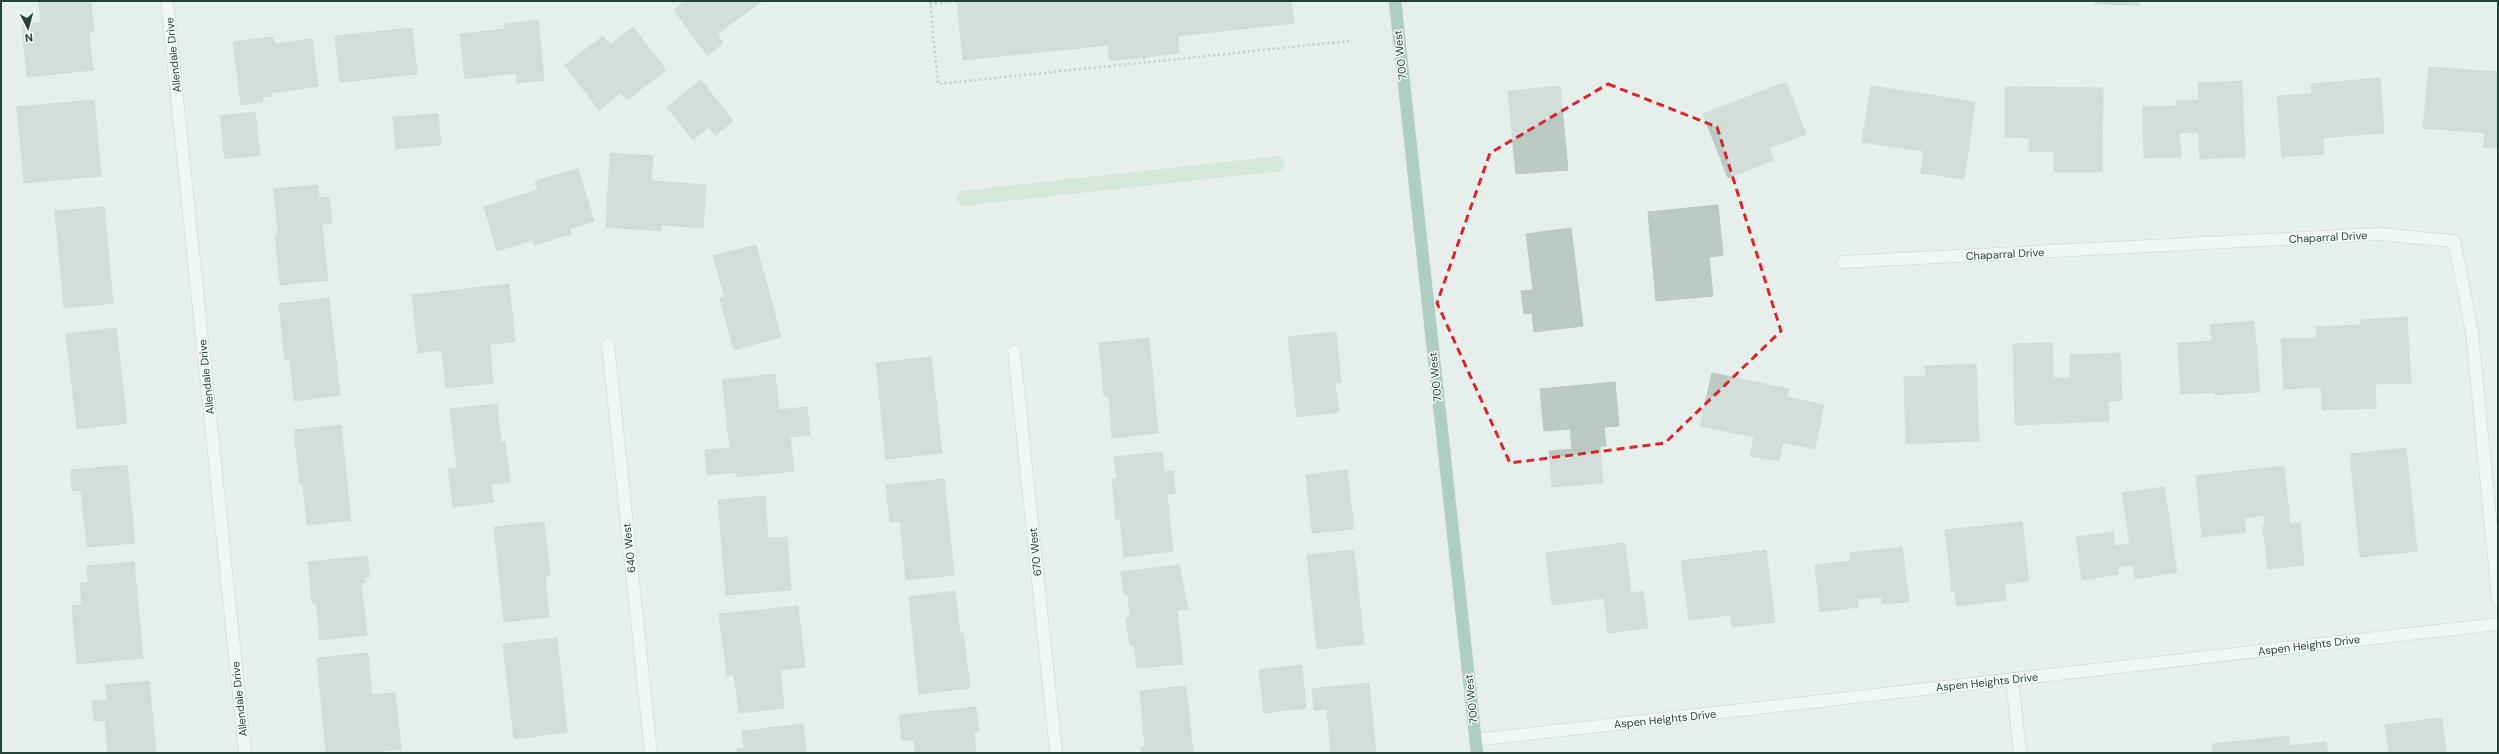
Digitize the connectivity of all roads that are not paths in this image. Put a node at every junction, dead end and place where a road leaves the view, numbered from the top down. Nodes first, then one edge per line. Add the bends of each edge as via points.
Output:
1 (167, 1) edge
2 (1395, 1) edge
3 (1843, 262) dead end
4 (608, 344) dead end
5 (1014, 350) dead end
6 (2498, 599) edge
7 (2498, 624) edge
8 (2012, 679) junction
9 (1476, 740) junction
10 (245, 753) edge
11 (651, 753) edge
12 (1056, 753) edge
13 (1477, 753) edge
14 (2020, 753) edge

1 - 10 street, Allendale Drive
2 - 9 main road, 700 West
3 - 6 street, Chaparral Drive via 2379,234 2454,242 2472,332
4 - 11 street, 640 West
5 - 12 street, 670 West
7 - 8 street, Aspen Heights Drive
8 - 9 street, Aspen Heights Drive
8 - 14 street
9 - 13 main road, 700 West

